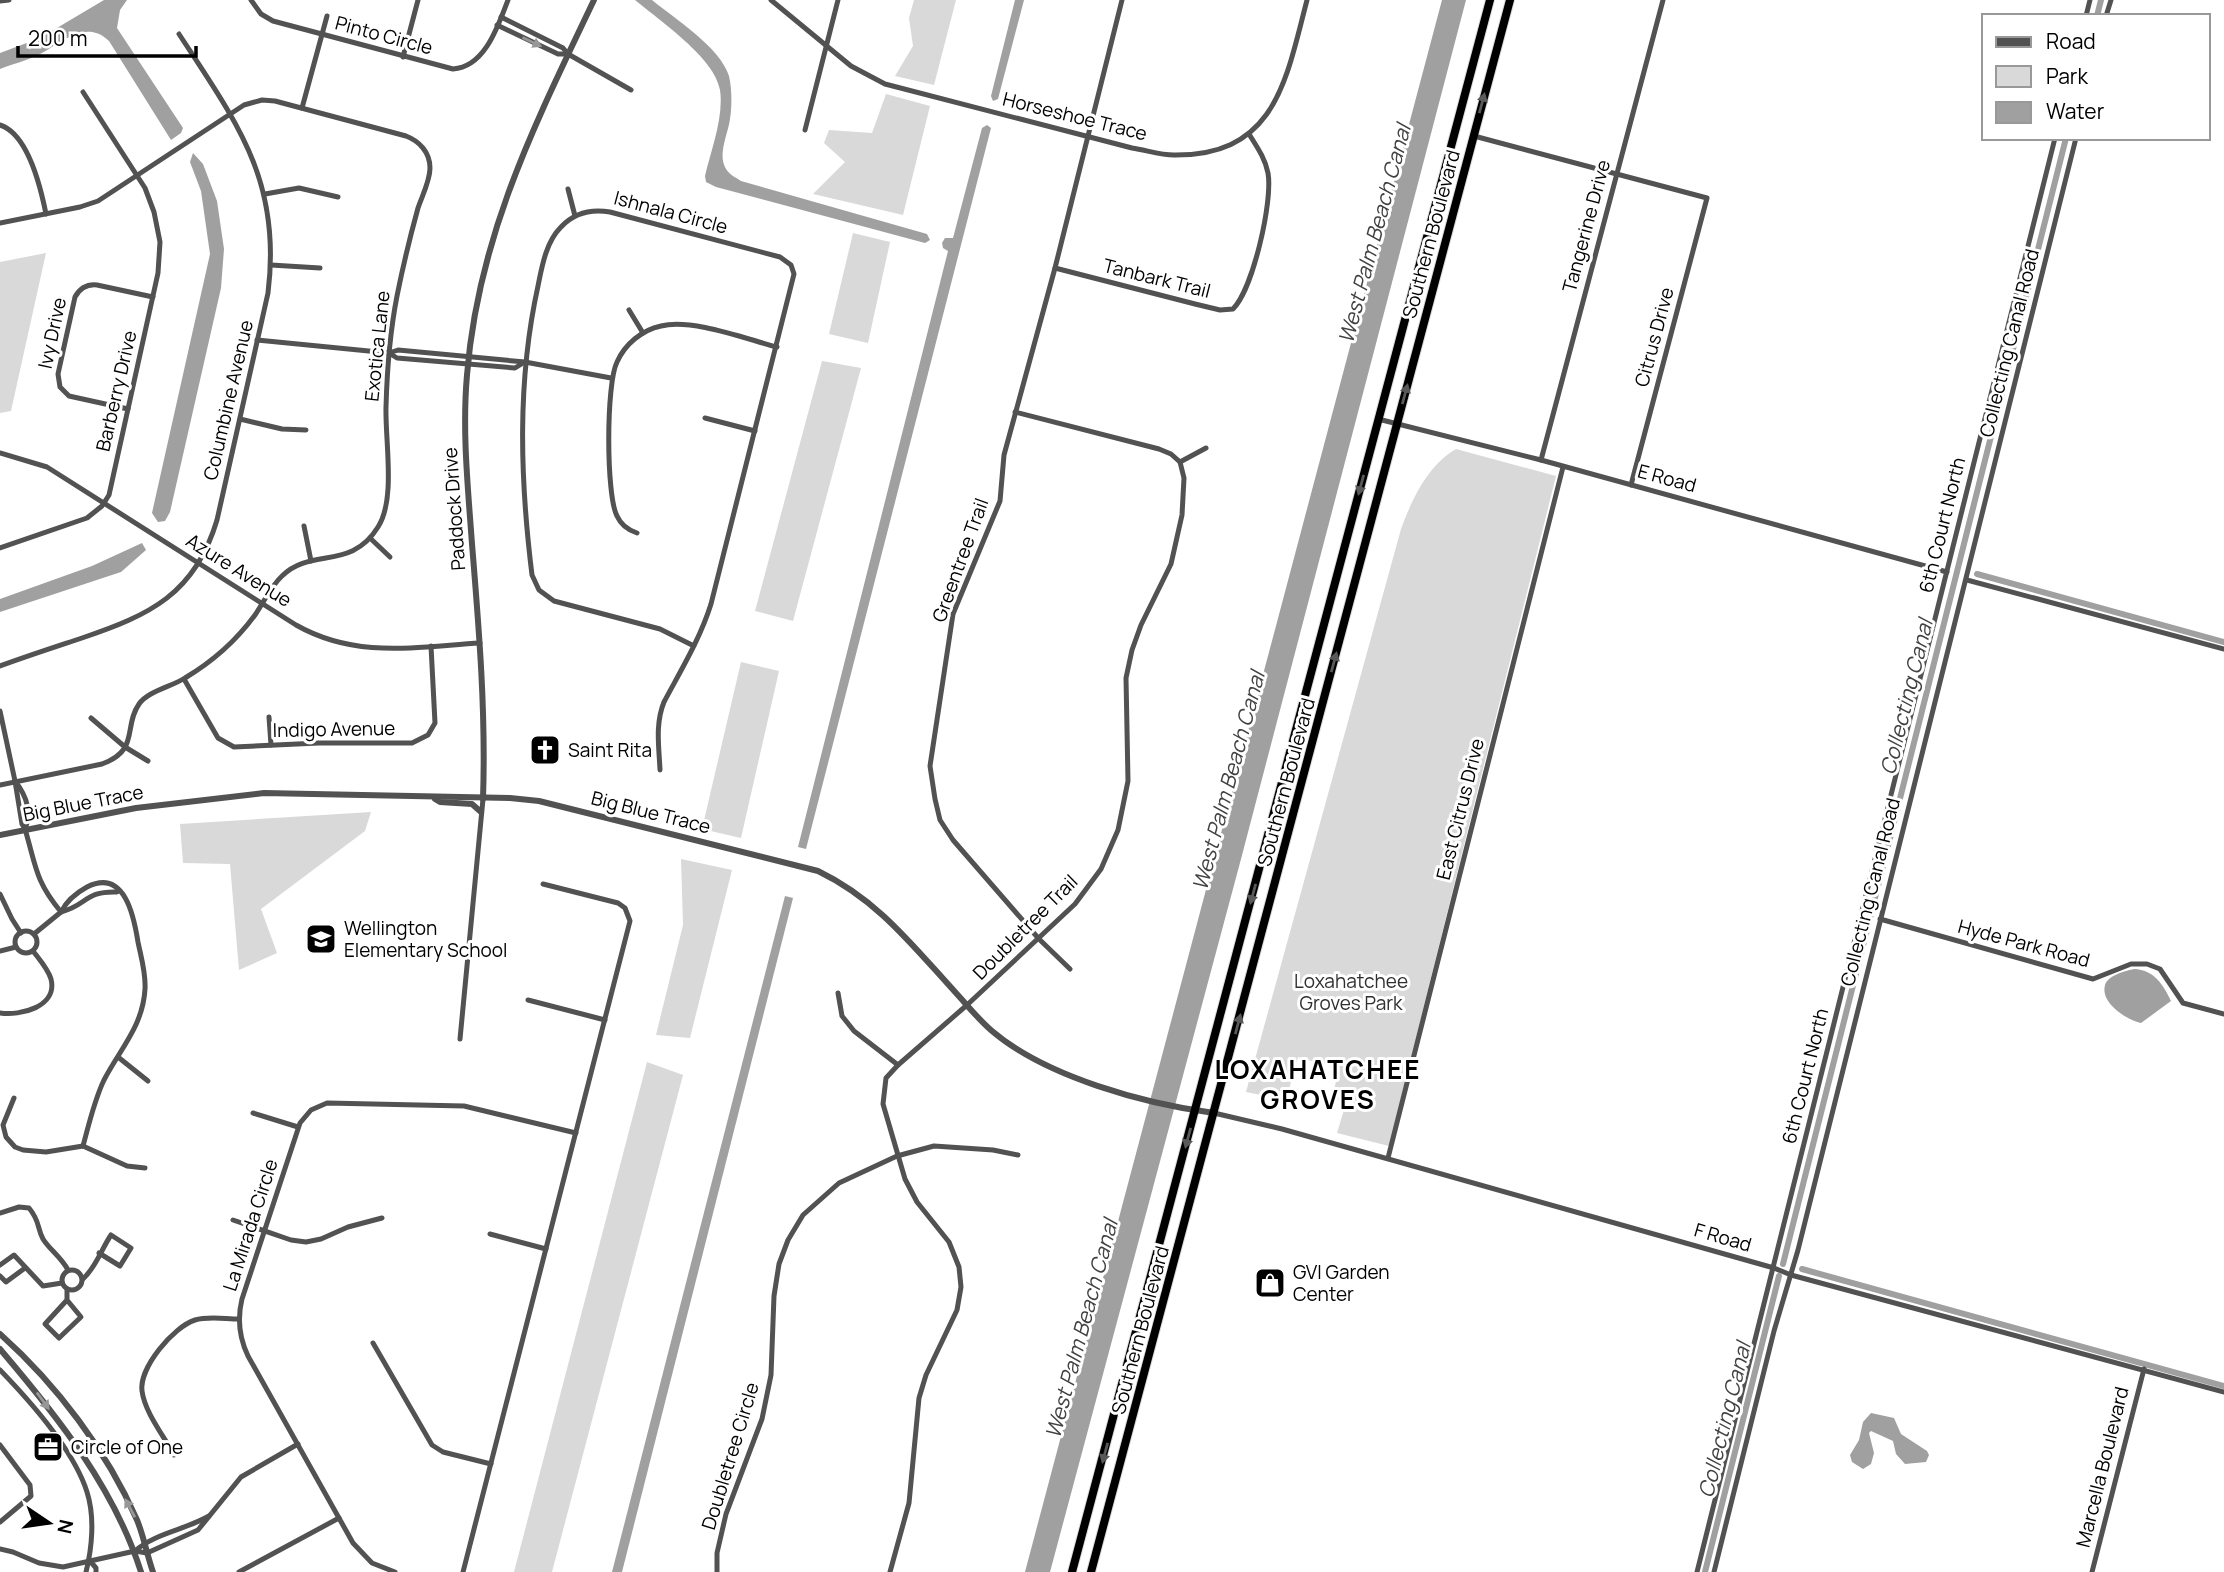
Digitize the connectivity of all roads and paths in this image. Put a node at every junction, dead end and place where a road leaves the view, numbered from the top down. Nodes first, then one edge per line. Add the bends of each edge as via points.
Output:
1 (9, 0) edge
2 (251, 0) edge
3 (418, 0) edge
4 (508, 0) edge
5 (593, 0) edge
6 (771, 0) edge
7 (838, 0) edge
8 (1122, 0) edge
9 (1307, 0) edge
10 (1490, 0) edge
11 (1510, 0) edge
12 (1663, 0) edge
13 (0, 1) edge
14 (327, 16) dead end
15 (501, 17) junction
16 (497, 25) junction
17 (179, 34) dead end
18 (322, 35) junction
19 (826, 46) junction
20 (568, 54) junction
21 (403, 57) junction
22 (631, 90) dead end
23 (83, 92) dead end
24 (302, 108) junction
25 (231, 114) junction
26 (0, 125) edge
27 (805, 130) dead end
28 (1249, 134) junction
29 (1474, 135) junction
30 (1088, 136) junction
31 (2055, 140) edge
32 (2076, 140) edge
33 (1616, 174) junction
34 (137, 175) junction
35 (568, 190) dead end
36 (265, 194) junction
37 (338, 197) dead end
38 (46, 214) junction
39 (575, 216) junction
40 (0, 223) edge
41 (271, 265) junction
42 (320, 268) dead end
43 (1055, 268) junction
44 (153, 298) junction
45 (629, 310) dead end
46 (643, 333) junction
47 (257, 340) junction
48 (777, 347) junction
49 (389, 353) junction
50 (468, 360) junction
51 (525, 362) junction
52 (611, 378) junction
53 (128, 409) junction
54 (1015, 412) junction
55 (705, 418) dead end
56 (240, 419) junction
57 (1378, 419) junction
58 (1397, 424) junction
59 (306, 430) dead end
60 (755, 431) junction
61 (1206, 448) dead end
62 (0, 453) edge
63 (1541, 460) junction
64 (1180, 462) junction
65 (1563, 467) junction
66 (1631, 485) junction
67 (104, 503) junction
68 (304, 526) dead end
69 (637, 533) dead end
70 (370, 538) junction
71 (0, 548) edge
72 (390, 557) dead end
73 (311, 561) junction
74 (198, 563) junction
75 (1947, 572) junction
76 (1967, 580) junction
77 (263, 604) junction
78 (480, 642) junction
79 (431, 646) junction
80 (694, 646) junction
81 (2224, 649) edge
82 (0, 666) edge
83 (184, 679) junction
84 (0, 711) edge
85 (269, 717) dead end
86 (91, 718) dead end
87 (271, 745) junction
88 (125, 747) junction
89 (148, 761) dead end
90 (660, 770) dead end
91 (16, 781) junction
92 (0, 785) edge
93 (433, 798) junction
94 (483, 799) junction
95 (481, 812) junction
96 (25, 829) junction
97 (0, 835) edge
98 (543, 884) dead end
99 (121, 892) junction
100 (0, 894) edge
101 (7, 910) junction
102 (0, 911) edge
103 (61, 912) junction
104 (1880, 919) junction
105 (22, 933) junction
106 (34, 934) junction
107 (1039, 939) junction
108 (16, 947) junction
109 (0, 951) edge
110 (33, 951) junction
111 (1070, 969) dead end
112 (838, 993) dead end
113 (528, 1000) dead end
114 (967, 1005) junction
115 (0, 1013) edge
116 (2224, 1014) edge
117 (605, 1020) junction
118 (460, 1039) dead end
119 (118, 1058) junction
120 (898, 1065) junction
121 (148, 1081) dead end
122 (14, 1098) dead end
123 (1195, 1111) junction
124 (253, 1112) dead end
125 (1214, 1113) junction
126 (298, 1127) junction
127 (576, 1133) junction
128 (83, 1146) junction
129 (1018, 1155) dead end
130 (897, 1156) junction
131 (1388, 1158) junction
132 (145, 1168) dead end
133 (0, 1213) edge
134 (382, 1218) dead end
135 (233, 1220) dead end
136 (264, 1231) junction
137 (489, 1234) dead end
138 (546, 1249) junction
139 (99, 1254) junction
140 (0, 1265) edge
141 (25, 1268) junction
142 (1774, 1268) junction
143 (68, 1270) junction
144 (1791, 1275) junction
145 (0, 1276) edge
146 (83, 1279) junction
147 (64, 1286) junction
148 (67, 1300) junction
149 (239, 1319) junction
150 (0, 1334) edge
151 (373, 1343) dead end
152 (0, 1349) edge
153 (0, 1370) edge
154 (2144, 1370) junction
155 (2224, 1392) edge
156 (298, 1444) junction
157 (0, 1445) edge
158 (174, 1455) dead end
159 (491, 1464) junction
160 (211, 1514) junction
161 (339, 1518) junction
162 (0, 1522) edge
163 (144, 1543) junction
164 (0, 1549) edge
165 (135, 1551) junction
166 (147, 1553) junction
167 (90, 1561) junction
168 (86, 1572) edge
169 (96, 1572) edge
170 (141, 1572) edge
171 (153, 1572) edge
172 (239, 1572) edge
173 (396, 1572) edge
174 (463, 1572) edge
175 (717, 1572) edge
176 (890, 1572) edge
177 (1072, 1572) edge
178 (1091, 1572) edge
179 (1697, 1572) edge
180 (1714, 1572) edge
181 (2092, 1572) edge

1 - 13 street
2 - 18 street, Pinto Circle via 268,19
3 - 21 street
4 - 15 street, Pinto Circle
5 - 20 street, Paddock Drive
6 - 19 street, Horseshoe Trace
7 - 19 street
8 - 30 street, Greentree Trail
9 - 28 street, Horseshoe Trace via 1279,95
10 - 57 highway, Southern Boulevard
29 -> 11 highway, Southern Boulevard
12 - 33 street, Tangerine Drive
14 - 18 street
15 - 16 street, Pinto Circle
15 - 20 street
16 -> 20 street via 558,54
16 - 21 street, Pinto Circle via 476,61 465,67 449,69
17 - 25 street, Columbine Avenue
18 - 21 street, Pinto Circle
18 - 24 street
19 - 27 street
19 - 30 street, Horseshoe Trace via 885,84
20 - 22 street
20 - 50 street, Paddock Drive via 501,207 477,295
23 - 34 street, Barberry Drive
24 - 25 street, Exotica Lane via 262,100
24 - 49 street, Exotica Lane via 410,138 427,155 429,176 403,268
25 - 34 street, Exotica Lane
25 - 36 street, Columbine Avenue via 254,158
26 - 38 street via 10,130 31,161
28 - 30 street, Horseshoe Trace via 1215,152 1171,155
28 - 43 street, Tanbark Trail via 1263,156 1270,189 1247,286 1233,309 1220,310
29 - 33 street
58 -> 29 highway, Southern Boulevard
30 - 43 street, Greentree Trail
31 - 75 street, 6th Court North
32 - 76 street, Collecting Canal Road
33 - 63 street, Tangerine Drive
33 - 66 street, Citrus Drive via 1707,198
34 - 38 street, Exotica Lane via 89,204
34 - 44 street, Barberry Drive via 159,232
35 - 39 street
36 - 37 street via 299,188
36 - 41 street, Columbine Avenue
38 - 40 street, Exotica Lane
39 - 48 street, Ishnala Circle via 610,212 788,262 794,278
39 - 51 street via 561,226 548,248
41 - 42 street
41 - 47 street, Columbine Avenue
43 - 54 street, Greentree Trail
44 - 53 street, Barberry Drive
44 - 53 street, Ivy Drive via 93,285 80,289 75,297 58,374 60,387 69,396
45 - 46 street
46 - 48 street via 661,326 690,325
46 - 52 street via 622,353
47 - 49 street
47 - 56 street, Columbine Avenue
48 - 60 street, Ishnala Circle
49 - 50 street via 398,350
49 - 70 street, Exotica Lane via 388,499
50 - 51 street
50 - 78 street, Paddock Drive via 466,467
51 - 52 street
51 - 80 street via 522,446 531,570 537,587 554,601 660,629
52 - 69 street via 613,506 622,524
53 - 67 street, Barberry Drive
54 - 64 street via 1159,449
54 - 107 street, Greentree Trail via 1004,455 1000,501 953,614 930,766 940,820
55 - 60 street
56 - 59 street
56 - 74 street, Columbine Avenue via 217,520
57 - 58 street, E Road
57 -> 123 highway, Southern Boulevard
58 - 63 street, E Road
125 -> 58 highway, Southern Boulevard
60 - 80 street, Ishnala Circle via 711,604
61 - 64 street
62 - 67 street, Azure Avenue via 47,467
63 - 65 street, E Road
64 - 107 street, Doubletree Trail via 1182,515 1171,564 1141,625 1126,678 1128,781 1118,830 1101,869 1075,904
65 - 66 street, E Road
65 - 131 street, East Citrus Drive
66 - 75 street, E Road
67 - 71 street via 88,518
67 - 74 street, Azure Avenue
68 - 73 street
70 - 72 street
70 - 73 street via 345,555
73 - 77 street via 283,575
74 - 77 street, Azure Avenue
74 - 82 street, Columbine Avenue via 178,588 139,617
75 - 142 street, 6th Court North
76 - 81 street
76 - 104 street, Collecting Canal Road
77 - 79 street, Azure Avenue via 306,631 337,643 370,649
77 - 83 street via 233,641
78 - 79 street, Azure Avenue
78 - 94 street, Paddock Drive
79 - 87 street, Indigo Avenue via 436,718 421,740
80 - 90 street, Ishnala Circle via 660,711
83 - 87 street, Indigo Avenue via 221,741 238,747
83 - 88 street via 139,703
84 - 91 street
85 - 87 street
86 - 88 street
88 - 89 street
88 - 91 street via 103,764
91 - 92 street
91 - 96 street via 30,818
93 - 94 street, Big Blue Trace
93 - 95 street via 472,804
93 - 96 street, Big Blue Trace via 264,793 136,808
94 - 95 street, Paddock Drive
94 - 114 street, Big Blue Trace via 539,801 818,871 859,893 882,912
95 - 118 street, Paddock Drive
96 - 97 street, Big Blue Trace
96 - 103 street via 38,879
98 - 117 street via 618,903 628,912 629,925
99 - 103 street via 97,892
99 - 103 street via 107,883 92,885 65,903
99 - 119 street via 132,910 145,985 140,1017
100 - 101 street
101 - 102 street
101 - 105 street
103 - 106 street
104 - 116 street, Hyde Park Road via 2093,979 2131,964 2147,964 2160,969 2183,1003
104 - 144 street, Collecting Canal Road
105 - 106 street
105 - 108 street
106 - 110 street via 37,943
107 - 111 street, Greentree Trail
107 - 114 street, Doubletree Trail
108 - 109 street
108 - 110 street via 24,953
110 - 115 street via 51,980 47,999 40,1006
112 - 120 street via 842,1016 854,1031
113 - 117 street
114 - 120 street, Doubletree Trail
114 - 123 street, Big Blue Trace via 991,1030 1032,1059 1135,1097
117 - 127 street
119 - 121 street
119 - 128 street via 97,1095
120 - 130 street via 887,1078 883,1104
122 - 128 street via 3,1125 11,1144 46,1152
123 - 125 street, Big Blue Trace
123 -> 177 highway, Southern Boulevard
124 - 126 street
125 - 131 street, F Road
125 - 178 highway, Southern Boulevard
126 - 127 street via 311,1110 327,1103 439,1105 482,1109
126 - 136 street, La Mirada Circle
127 - 138 street
128 - 132 street via 127,1166
129 - 130 street, Doubletree Circle via 934,1146
130 - 175 street, Doubletree Circle via 839,1183 803,1215 789,1240 774,1296 771,1375 762,1419 726,1514
130 - 176 street via 918,1202 949,1242 961,1287 957,1310 919,1398 909,1503
131 - 142 street, F Road
133 - 143 street via 29,1208 38,1219 43,1239
134 - 136 street via 311,1242
135 - 136 street
136 - 149 street, La Mirada Circle
137 - 138 street
138 - 159 street
139 - 139 street via 111,1235 131,1248 120,1266
139 - 146 street via 94,1269
140 - 141 street via 14,1255
141 - 145 street via 6,1282
141 - 147 street via 43,1286
142 - 144 street, F Road
142 - 179 street, 6th Court North
143 - 146 street via 78,1271
143 - 147 street via 62,1277
144 - 154 street, F Road
144 - 180 street, Collecting Canal Road
146 - 147 street via 76,1290
147 - 148 street
148 - 148 street via 81,1317 59,1338 45,1324
149 - 156 street, La Mirada Circle via 244,1347
149 - 158 street via 189,1322 147,1367 142,1381 144,1399
163 -> 150 street via 110,1468 80,1423
151 - 159 street via 429,1442 447,1453
152 -> 165 street via 89,1464
153 - 167 street via 51,1431 82,1480 91,1513
154 - 155 street, F Road
154 - 181 street, Marcella Boulevard
156 - 160 street via 241,1477
156 - 161 street, La Mirada Circle
157 - 162 street via 30,1485 31,1496
159 - 174 street
160 - 163 street
160 - 166 street via 198,1530
161 - 172 street
161 - 173 street, La Mirada Circle via 361,1554
163 - 165 street
163 - 166 street
164 - 167 street via 53,1566
165 - 166 street
165 - 167 street
165 - 170 street
166 - 171 street
167 - 168 street
167 - 169 street

